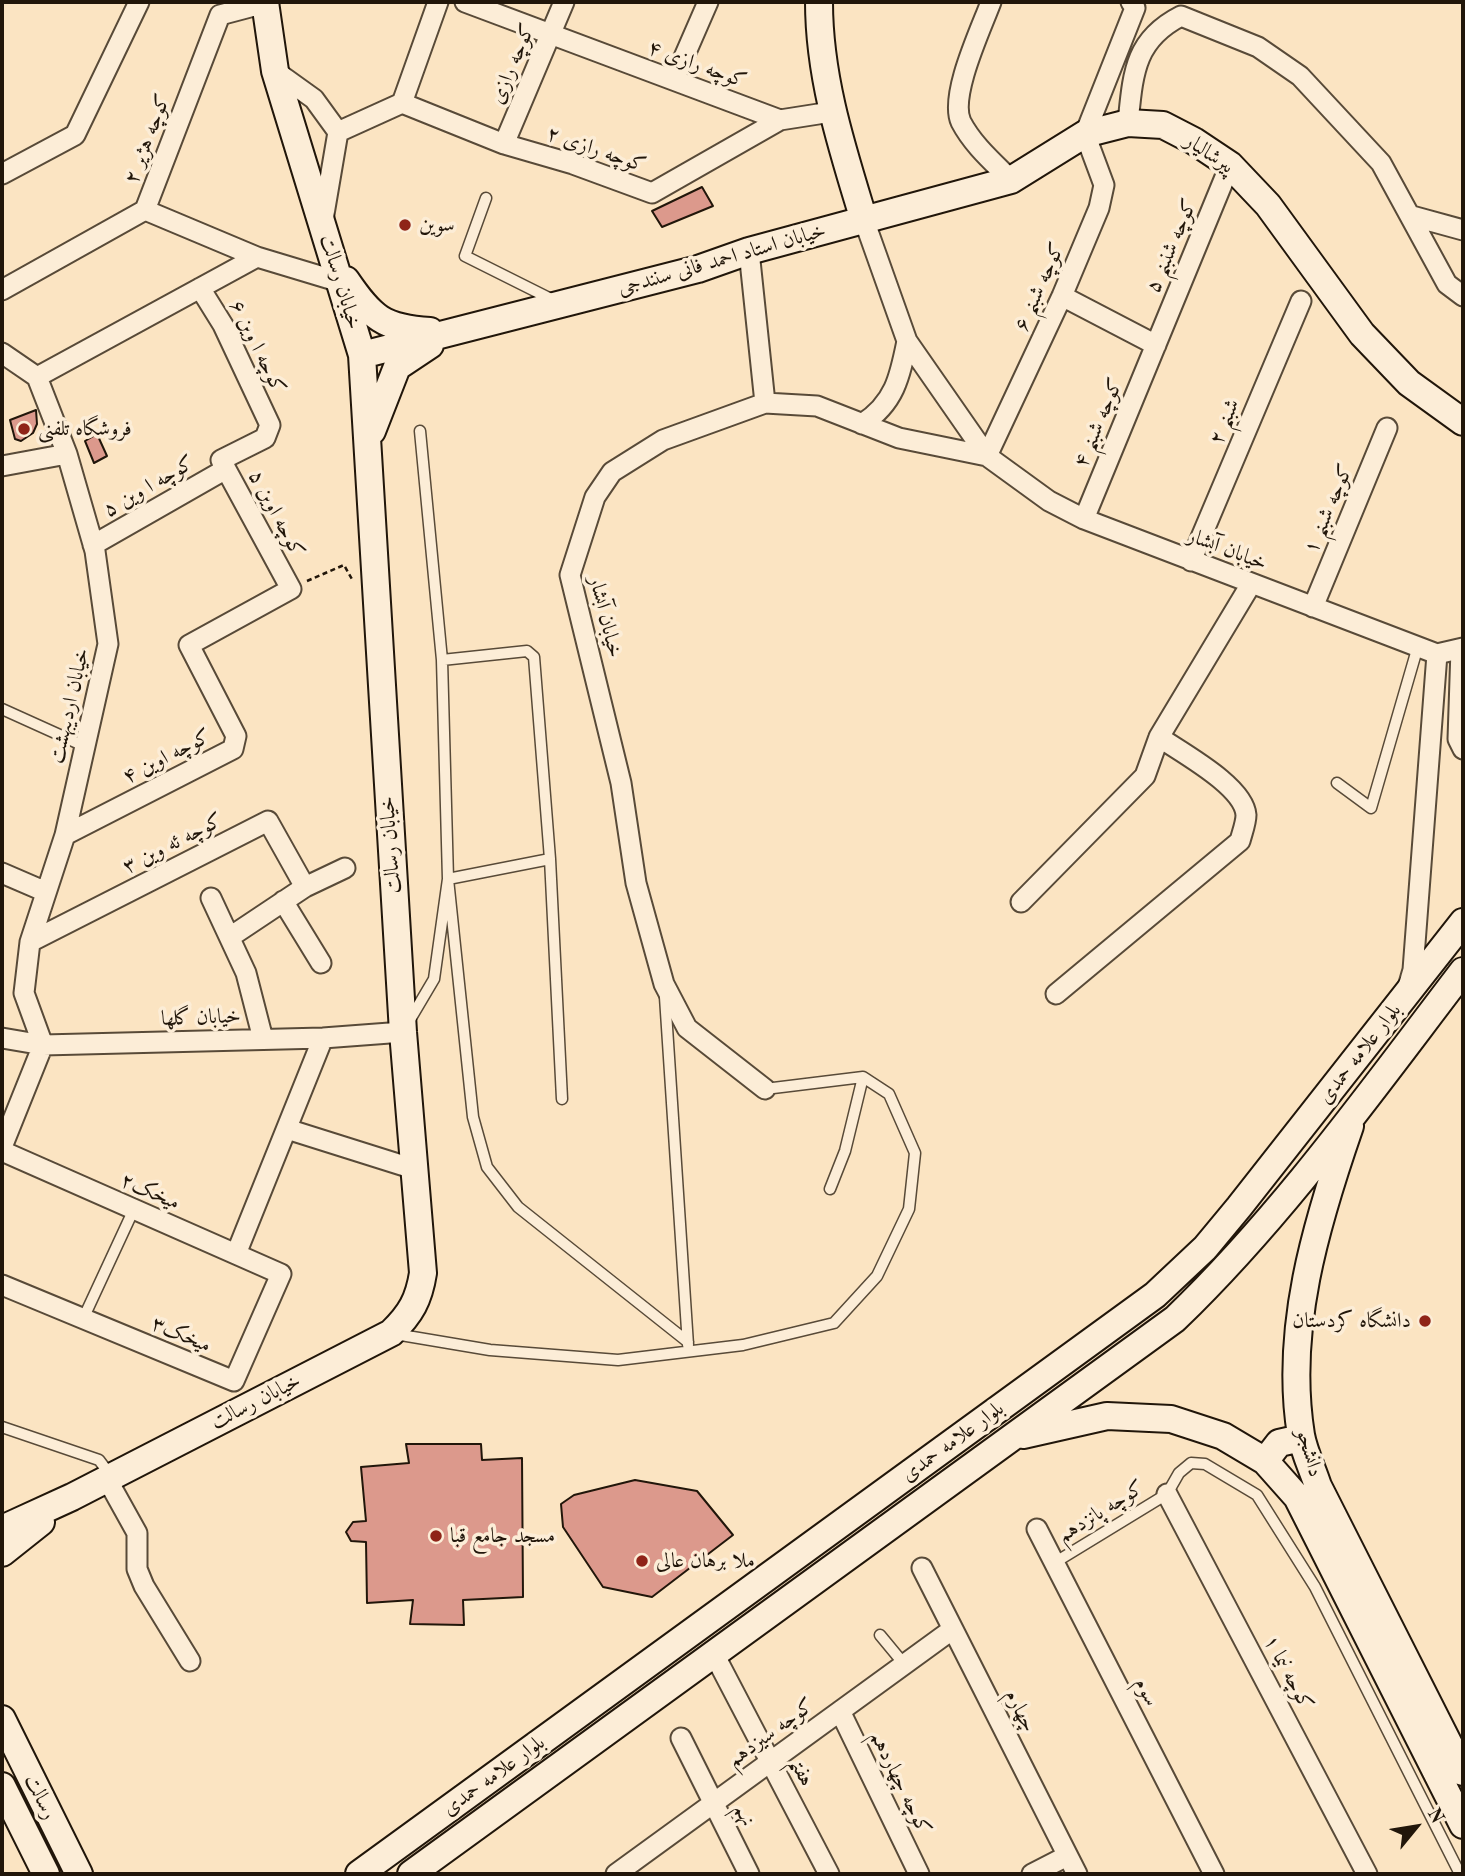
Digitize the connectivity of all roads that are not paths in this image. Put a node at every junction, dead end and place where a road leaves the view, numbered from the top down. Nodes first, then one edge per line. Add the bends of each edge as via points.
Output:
1 (139, 2) edge
2 (266, 2) edge
3 (438, 2) edge
4 (465, 2) edge
5 (564, 2) edge
6 (708, 2) edge
7 (819, 2) edge
8 (991, 2) edge
9 (1131, 2) edge
10 (550, 36) junction
11 (275, 71) junction
12 (674, 80) junction
13 (402, 103) junction
14 (831, 112) junction
15 (780, 120) junction
16 (1128, 123) junction
17 (338, 132) junction
18 (1085, 134) junction
19 (504, 145) junction
20 (1230, 165) junction
21 (2, 174) edge
22 (1011, 180) junction
23 (486, 198) dead end
24 (145, 210) junction
25 (1412, 216) junction
26 (864, 220) junction
27 (322, 225) junction
28 (1463, 230) edge
29 (749, 251) junction
30 (257, 257) junction
31 (337, 274) junction
32 (200, 288) junction
33 (2, 290) edge
34 (1062, 296) junction
35 (1463, 296) edge
36 (1301, 301) dead end
37 (562, 304) junction
38 (453, 332) junction
39 (907, 341) junction
40 (1156, 345) junction
41 (2, 354) edge
42 (362, 355) junction
43 (37, 377) junction
44 (765, 403) junction
45 (1463, 422) edge
46 (862, 424) junction
47 (1387, 428) dead end
48 (419, 431) dead end
49 (367, 444) junction
50 (67, 454) junction
51 (987, 456) junction
52 (224, 465) junction
53 (2, 466) edge
54 (1084, 519) junction
55 (93, 545) junction
56 (1191, 561) junction
57 (1251, 584) junction
58 (291, 589) joint
59 (1313, 607) junction
60 (1418, 646) junction
61 (1462, 648) edge
62 (1437, 654) junction
63 (442, 660) junction
64 (2, 709) edge
65 (1160, 737) junction
66 (84, 746) junction
67 (1463, 748) edge
68 (1336, 783) dead end
69 (65, 835) junction
70 (550, 859) junction
71 (345, 868) dead end
72 (2, 873) edge
73 (448, 878) junction
74 (305, 887) junction
75 (46, 892) junction
76 (211, 898) dead end
77 (283, 901) junction
78 (1021, 902) dead end
79 (1463, 922) edge
80 (230, 937) junction
81 (30, 942) junction
82 (321, 963) dead end
83 (1463, 971) edge
84 (664, 984) junction
85 (1056, 994) dead end
86 (1404, 999) junction
87 (403, 1032) junction
88 (2, 1038) edge
89 (323, 1038) junction
90 (263, 1039) junction
91 (43, 1045) junction
92 (863, 1077) junction
93 (765, 1089) joint
94 (562, 1099) dead end
95 (1357, 1107) junction
96 (287, 1129) junction
97 (2, 1149) edge
98 (414, 1170) junction
99 (830, 1189) dead end
100 (134, 1209) junction
101 (236, 1254) junction
102 (281, 1274) joint
103 (2, 1285) edge
104 (83, 1319) junction
105 (391, 1333) junction
106 (688, 1347) junction
107 (2, 1427) edge
108 (1014, 1437) junction
109 (1301, 1438) junction
110 (1265, 1461) junction
111 (107, 1479) junction
112 (1167, 1494) junction
113 (72, 1497) junction
114 (2, 1529) edge
115 (1037, 1530) dead end
116 (2, 1553) edge
117 (1054, 1563) junction
118 (922, 1568) dead end
119 (953, 1629) junction
120 (880, 1634) dead end
121 (714, 1654) junction
122 (190, 1661) dead end
123 (904, 1664) junction
124 (840, 1711) junction
125 (2, 1719) edge
126 (681, 1738) dead end
127 (770, 1762) junction
128 (1463, 1772) edge
129 (2, 1786) edge
130 (713, 1804) junction
131 (1463, 1825) edge
132 (1068, 1856) junction
133 (612, 1869) edge
134 (46, 1874) edge
135 (79, 1874) edge
136 (359, 1874) edge
137 (411, 1874) edge
138 (749, 1874) edge
139 (829, 1874) edge
140 (919, 1874) edge
141 (1032, 1874) edge
142 (1077, 1874) edge
143 (1214, 1874) edge
144 (1367, 1874) edge
145 (1461, 1874) edge

1 - 21 street via 75,135
2 - 11 street, خیابان رسالت
2 - 24 street, کوچه هژیر ۲ via 220,15
3 - 13 street
4 - 10 street, کوچه رازی ۴
5 - 10 street, کوچه رازی
6 - 12 street
7 - 14 street
8 - 22 street via 960,90 960,119 976,145
9 - 18 street via 1135,8
10 - 12 street, کوچه رازی ۴
10 - 19 street, کوچه رازی
11 - 17 street via 314,99
11 - 27 street, خیابان رسالت
12 - 15 street, کوچه رازی ۴
13 - 17 street
13 - 19 street, کوچه رازی ۲
14 - 15 street, کوچه رازی ۴
14 - 26 street
15 - 19 street, کوچه رازی ۲ via 653,193
16 - 18 street, پیرشالیار
16 - 20 street, پیرشالیار via 1163,125
16 - 25 street via 1132,81 1142,50 1159,27 1181,16 1258,47 1300,75 1381,163
17 - 27 street
18 - 22 street, پیرشالیار
18 - 34 street, کوچه شبنم ۶ via 1104,185
20 - 40 street, کوچه شنبنم ۵
20 - 45 street, پیرشالیار via 1268,205 1363,334 1409,383
22 - 26 street, پیرشالیار
23 - 37 lane via 465,256
24 - 30 street
24 - 33 street, کوچه هژیر ۲
25 - 28 street
25 - 35 street via 1447,284
26 - 29 street, خیابان استاد احمد فانی سنندجی
26 - 39 street, خیابان آبشار
27 - 31 street, خیابان رسالت
29 - 37 street, خیابان استاد احمد فانی سنندجی
29 - 44 street
30 - 31 street
30 - 32 street
31 - 38 street via 365,307 391,326
31 - 42 street, خیابان رسالت
32 - 43 street, کوچه ا وین ۶
32 - 52 street, کوچه ا وین ۶ via 223,325 270,425 265,438
34 - 40 street
34 - 51 street, کوچه شبنم ۶
36 - 56 street, شبنم ۲
37 - 38 street, خیابان استاد احمد فانی سنندجی
38 - 42 street, خیابان استاد احمد فانی سنندجی
38 - 49 street via 397,367
39 - 46 street via 899,380 888,404
39 - 51 street, خیابان آبشار
40 - 54 street, کوچه شبنم ۴
41 - 43 street
42 - 49 street, خیابان رسالت
43 - 50 street, خیابان اردیبهشت
44 - 46 street, خیابان آبشار via 817,406
44 - 84 street, خیابان آبشار via 663,440 612,472 595,497 570,575 621,783 636,883
46 - 51 street, خیابان آبشار via 899,438
47 - 59 street, کوچه شبنم ۱
48 - 63 lane
49 - 87 street, خیابان رسالت
50 - 53 street
50 - 55 street, خیابان اردیبهشت
51 - 54 street, خیابان آبشار via 1049,501
52 - 55 street, کوچه ا وین ۵
52 - 58 street, کوچه اوین ۵
54 - 56 street, خیابان آبشار
55 - 66 street, خیابان اردیبهشت via 108,644
56 - 57 street, خیابان آبشار
57 - 59 street, خیابان آبشار
57 - 65 street
58 - 69 street, کوچه اوین ۴ via 189,645 236,736 233,749
59 - 60 street, خیابان آبشار
60 - 62 street, خیابان آبشار
60 - 68 lane via 1371,808
61 - 62 street
61 - 67 street via 1458,738
62 - 86 street via 1413,970
63 - 70 lane via 527,651 534,657
63 - 73 lane
64 - 66 lane
65 - 78 street via 1144,776
65 - 85 street via 1242,800 1246,816 1240,841
66 - 69 street, خیابان اردیبهشت
69 - 75 street, خیابان اردیبهشت
70 - 73 lane
70 - 94 lane
71 - 74 street
72 - 75 street
73 - 87 lane via 434,979
73 - 106 lane via 472,1117 487,1167 518,1207
74 - 77 street
74 - 81 street, کوچه ئه وین ۳ via 268,821
75 - 81 street, خیابان اردیبهشت
76 - 80 street
77 - 80 street
77 - 82 street
79 - 86 street, بلوار علامه حمدی
80 - 90 street via 246,973
81 - 91 street, خیابان اردیبهشت via 24,993
83 - 95 street, بلوار علامه حمدی
84 - 93 street, خیابان آبشار via 687,1028
84 - 106 lane
86 - 136 street, بلوار علامه حمدی via 1222,1227 1155,1295
87 - 89 street, خیابان گلها
87 - 98 street, خیابان رسالت
88 - 91 street, خیابان گلها
89 - 90 street, خیابان گلها
89 - 96 street
90 - 91 street, خیابان گلها
91 - 97 street
92 - 93 lane
92 - 99 lane via 845,1151
92 - 106 lane via 889,1094 915,1153 909,1209 877,1276 834,1323 743,1345
95 - 108 street, بلوار علامه حمدی via 1227,1269 1175,1319
95 - 109 street, دانشجو via 1331,1183 1298,1321
96 - 98 street
96 - 101 street
97 - 100 street, میخک۲
98 - 105 street, خیابان رسالت via 423,1273 419,1296 408,1317
100 - 101 street, میخک۲
100 - 104 lane
101 - 102 street, میخک۲
102 - 104 street, میخک۳ via 234,1381
103 - 104 street, میخک۳
105 - 106 lane via 490,1350 618,1360
105 - 111 street, خیابان رسالت
107 - 111 lane via 99,1461
108 - 110 street, دانشجو via 1107,1416 1171,1419 1223,1436
108 - 121 street, بلوار علامه حمدی
109 - 110 street via 1279,1443
109 - 128 street, دانشجو via 1318,1486
110 - 131 street, دانشجو via 1297,1497
111 - 113 street, خیابان رسالت
111 - 122 street via 137,1533 137,1569 144,1586
112 - 117 lane, کوچه پانزدهم
112 - 144 street, کوچه نیما ۱
112 - 145 lane via 1191,1463 1205,1464 1258,1494 1315,1587
113 - 114 street
113 - 116 street
115 - 117 street, سوم
117 - 143 street, سوم
118 - 119 street, چهارم
119 - 123 street, کوچه سیزدهم
119 - 132 street, چهارم
120 - 123 lane
121 - 127 street, هفتم
121 - 137 street, بلوار علامه حمدی
123 - 124 street, کوچه سیزدهم
124 - 127 street, کوچه سیزدهم
124 - 140 street, کوچه چهاردهم
125 - 135 street, رسالت
126 - 130 street, نهم
127 - 130 street, کوچه سیزدهم
127 - 139 street, هفتم
129 - 134 street, رسالت
130 - 133 street, کوچه سیزدهم
130 - 138 street, نهم
132 - 141 street
132 - 142 street, چهارم

